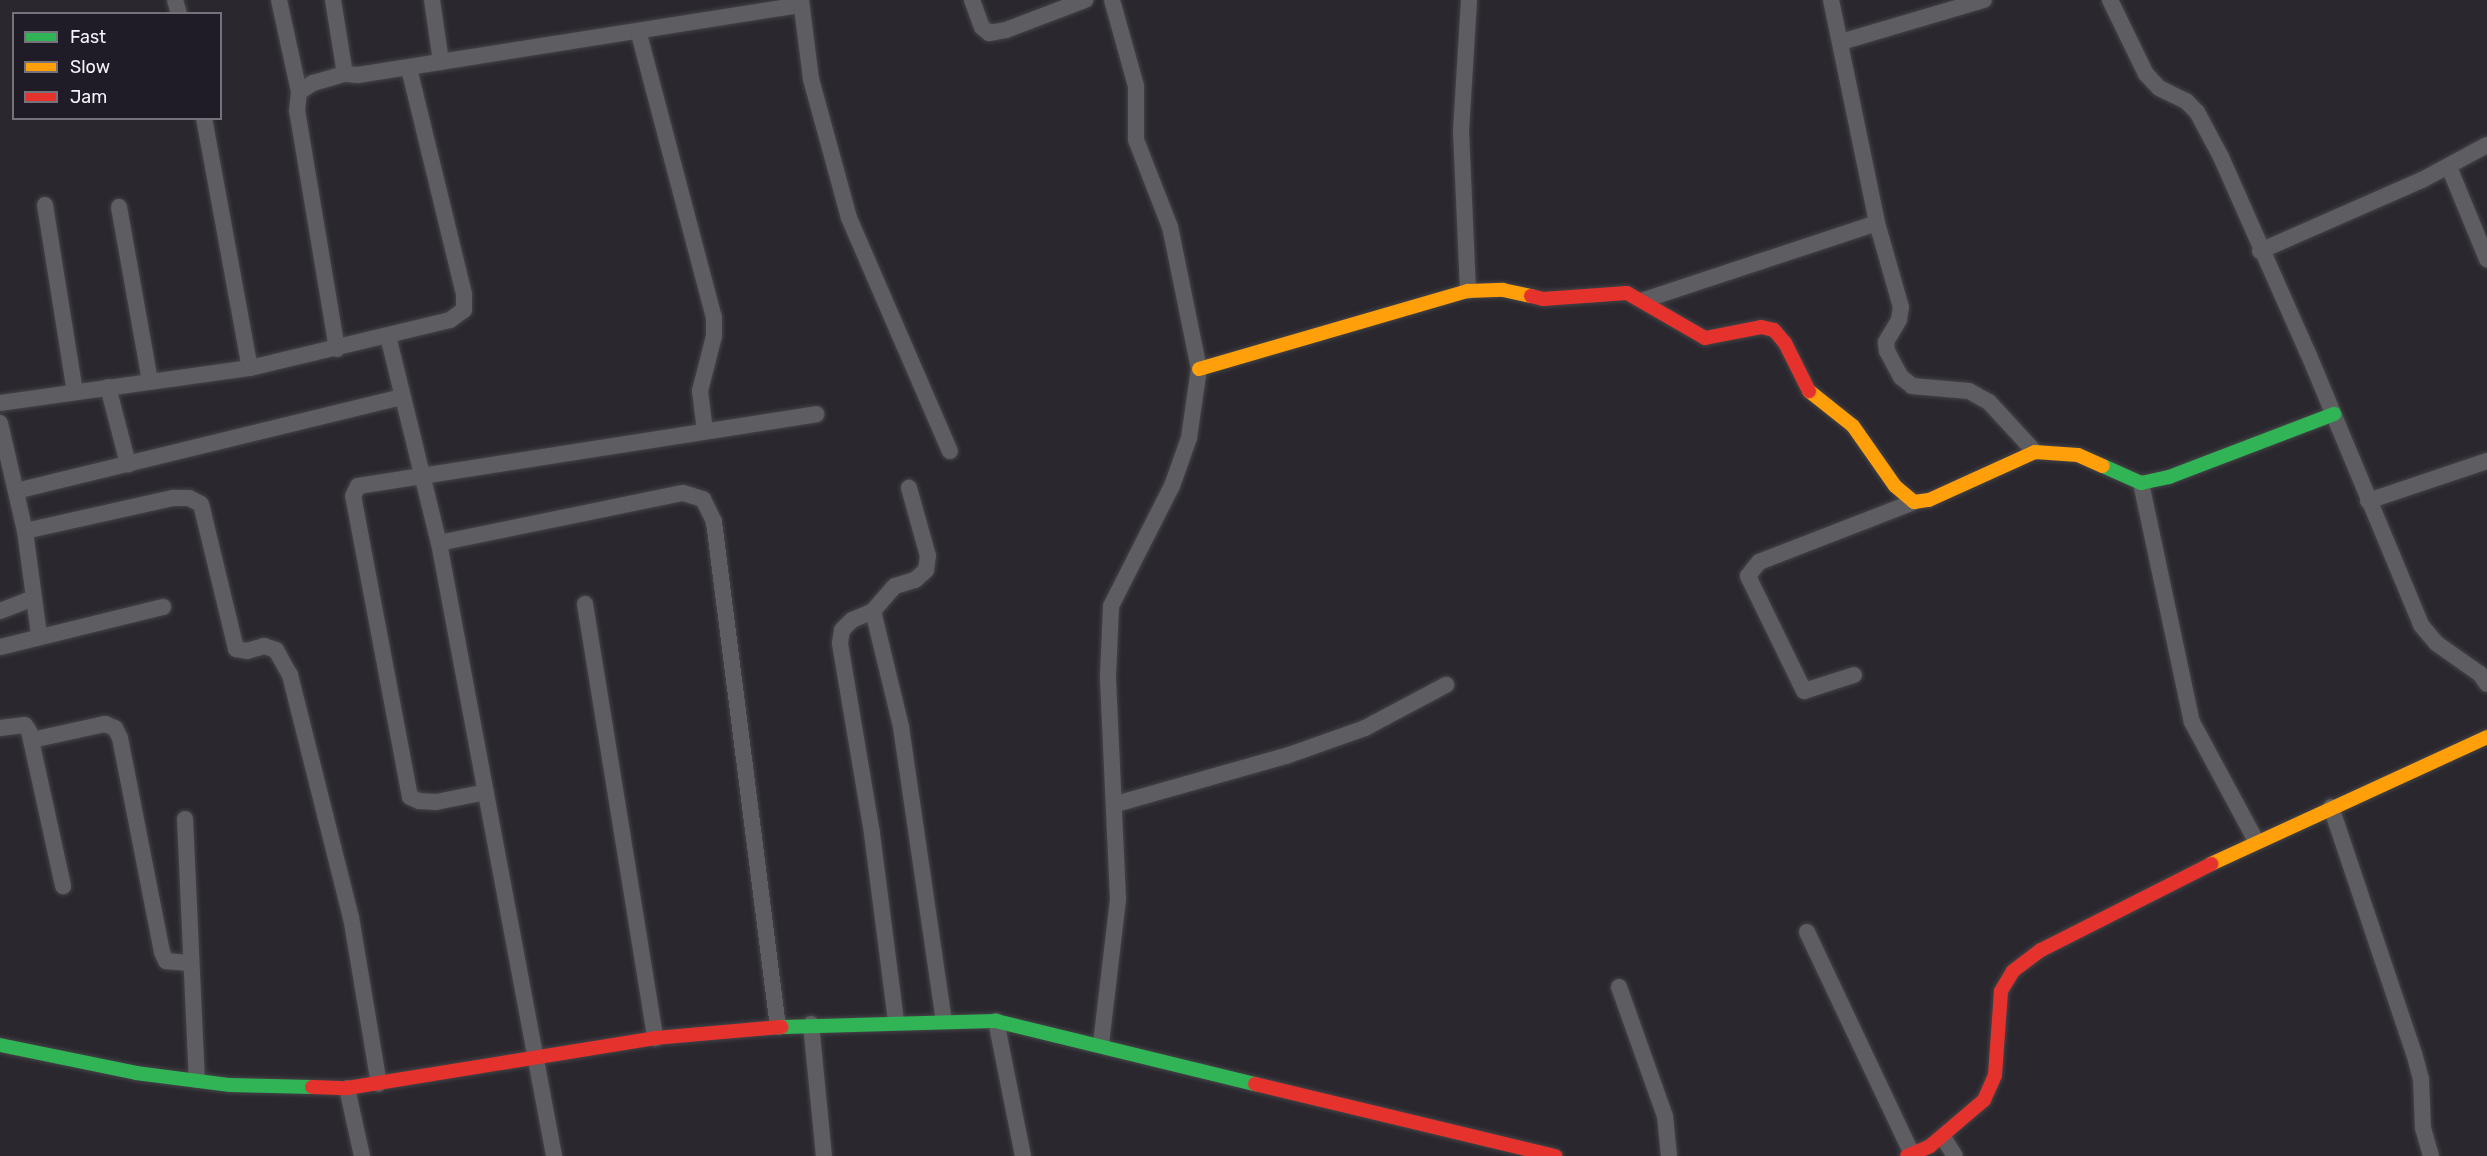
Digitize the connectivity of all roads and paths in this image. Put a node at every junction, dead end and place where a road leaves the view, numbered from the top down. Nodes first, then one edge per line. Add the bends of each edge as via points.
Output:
1 (279, 0) edge
2 (333, 0) edge
3 (432, 0) edge
4 (972, 0) edge
5 (1085, 0) edge
6 (1112, 0) edge
7 (1469, 0) edge
8 (1831, 0) edge
9 (1984, 0) edge
10 (2110, 0) edge
11 (801, 3) edge
12 (639, 34) junction
13 (1841, 42) junction
14 (441, 62) junction
15 (409, 68) junction
16 (345, 74) junction
17 (299, 93) junction
18 (204, 120) edge
19 (2487, 145) edge
20 (2449, 167) junction
21 (45, 205) dead end
22 (119, 207) dead end
23 (1877, 223) junction
24 (2260, 251) junction
25 (2487, 259) edge
26 (1468, 291) junction
27 (1644, 300) junction
28 (388, 336) junction
29 (337, 349) junction
30 (250, 368) junction
31 (1198, 369) junction
32 (150, 381) junction
33 (108, 387) junction
34 (75, 392) junction
35 (403, 397) junction
36 (0, 403) edge
37 (816, 414) dead end
38 (2334, 414) junction
39 (0, 423) edge
40 (705, 431) junction
41 (950, 451) dead end
42 (2035, 452) junction
43 (2487, 461) edge
44 (128, 464) junction
45 (423, 474) junction
46 (2141, 483) junction
47 (909, 488) dead end
48 (16, 491) junction
49 (2368, 501) junction
50 (1914, 502) junction
51 (25, 531) junction
52 (439, 543) junction
53 (32, 599) junction
54 (585, 604) dead end
55 (163, 607) dead end
56 (0, 610) edge
57 (873, 611) junction
58 (39, 635) junction
59 (0, 647) edge
60 (1854, 675) dead end
61 (2487, 684) edge
62 (1446, 685) dead end
63 (0, 728) edge
64 (2487, 737) edge
65 (32, 740) junction
66 (486, 792) junction
67 (1116, 804) junction
68 (2331, 807) junction
69 (185, 819) dead end
70 (2256, 841) junction
71 (63, 886) dead end
72 (1807, 932) dead end
73 (191, 963) junction
74 (1619, 987) dead end
75 (944, 1020) junction
76 (896, 1021) junction
77 (996, 1021) junction
78 (811, 1024) junction
79 (778, 1027) junction
80 (655, 1038) junction
81 (1101, 1044) junction
82 (0, 1045) edge
83 (535, 1056) junction
84 (197, 1080) junction
85 (379, 1084) junction
86 (347, 1088) junction
87 (1943, 1137) junction
88 (1910, 1155) edge
89 (362, 1156) edge
90 (554, 1156) edge
91 (824, 1156) edge
92 (1023, 1156) edge
93 (1555, 1156) edge
94 (1669, 1156) edge
95 (1955, 1156) edge
96 (2431, 1156) edge

1 - 17 street
2 - 16 street
3 - 14 street
4 - 5 street via 982,27 989,33
6 - 31 street via 1136,86 1136,140 1170,227
7 - 26 street via 1461,131
8 - 13 street
9 - 13 street
10 - 24 street via 2146,74 2159,88 2186,101 2197,112 2221,157
11 - 12 street
11 - 41 street via 812,79 849,218
12 - 14 street
12 - 40 street via 714,316 714,336 700,392
13 - 23 street
14 - 15 street
15 - 16 street
15 - 28 street via 464,294 464,310 450,320
16 - 17 street via 312,83
17 - 29 street via 297,111
18 - 30 street
19 - 20 street
20 - 24 street
20 - 25 street
21 - 34 street
22 - 32 street
23 - 27 street
23 - 42 street via 1901,307 1899,320 1886,342 1901,377 1912,386 1969,391 1989,402
24 - 38 street
26 - 27 main road via 1503,290 1543,298 1628,293
26 - 31 main road
27 - 50 main road via 1705,338 1761,327 1774,330 1785,343 1809,391 1853,426 1895,486
28 - 29 street
28 - 35 street
29 - 30 street
30 - 32 street
31 - 67 street via 1189,438 1172,486 1111,606 1108,667
32 - 33 street
33 - 34 street
33 - 44 street
34 - 36 street
35 - 44 street
35 - 45 street
37 - 40 street
38 - 46 main road via 2169,477
38 - 49 street
39 - 48 street
40 - 45 street
42 - 46 main road via 2078,454
42 - 50 main road via 1929,501
43 - 49 street
44 - 48 street
45 - 52 street
45 - 66 street via 370,482 358,486 353,496 407,785 410,797 418,801
46 - 70 street via 2192,722
47 - 57 street via 928,556 926,570 915,580 895,586
48 - 51 street
49 - 61 street via 2421,625 2436,643 2480,674
50 - 60 street via 1759,562 1748,576 1804,691
51 - 53 street
51 - 85 street via 173,498 189,498 201,504 236,649 248,651 264,646 276,650 290,675 351,916
52 - 66 street
52 - 79 street via 683,493 703,499 714,522
53 - 56 street
53 - 58 street
54 - 80 street
55 - 58 street
57 - 75 street via 901,727
57 - 76 street via 852,620 842,630 840,643 872,833
58 - 59 street
62 - 67 street via 1365,728 1286,756
63 - 65 street via 24,725
64 - 68 main road
65 - 71 street
65 - 73 street via 105,724 115,728 162,952 166,961
66 - 83 street
67 - 81 street via 1117,926
68 - 70 main road
68 - 96 street via 2416,1062 2424,1102 2423,1128
69 - 73 street
70 - 87 main road via 2041,950 2013,971 2001,991 1995,1075 1984,1100
72 - 88 street
73 - 84 street
74 - 94 street via 1665,1116
75 - 76 main road
75 - 77 main road
76 - 78 main road
77 - 81 main road
77 - 92 street
78 - 79 main road
78 - 91 street
79 - 80 main road
80 - 83 main road
81 - 93 main road
82 - 84 main road via 136,1073
83 - 85 main road
83 - 90 street
84 - 86 main road via 286,1089
85 - 86 main road
86 - 89 street
87 - 88 main road
87 - 95 street

